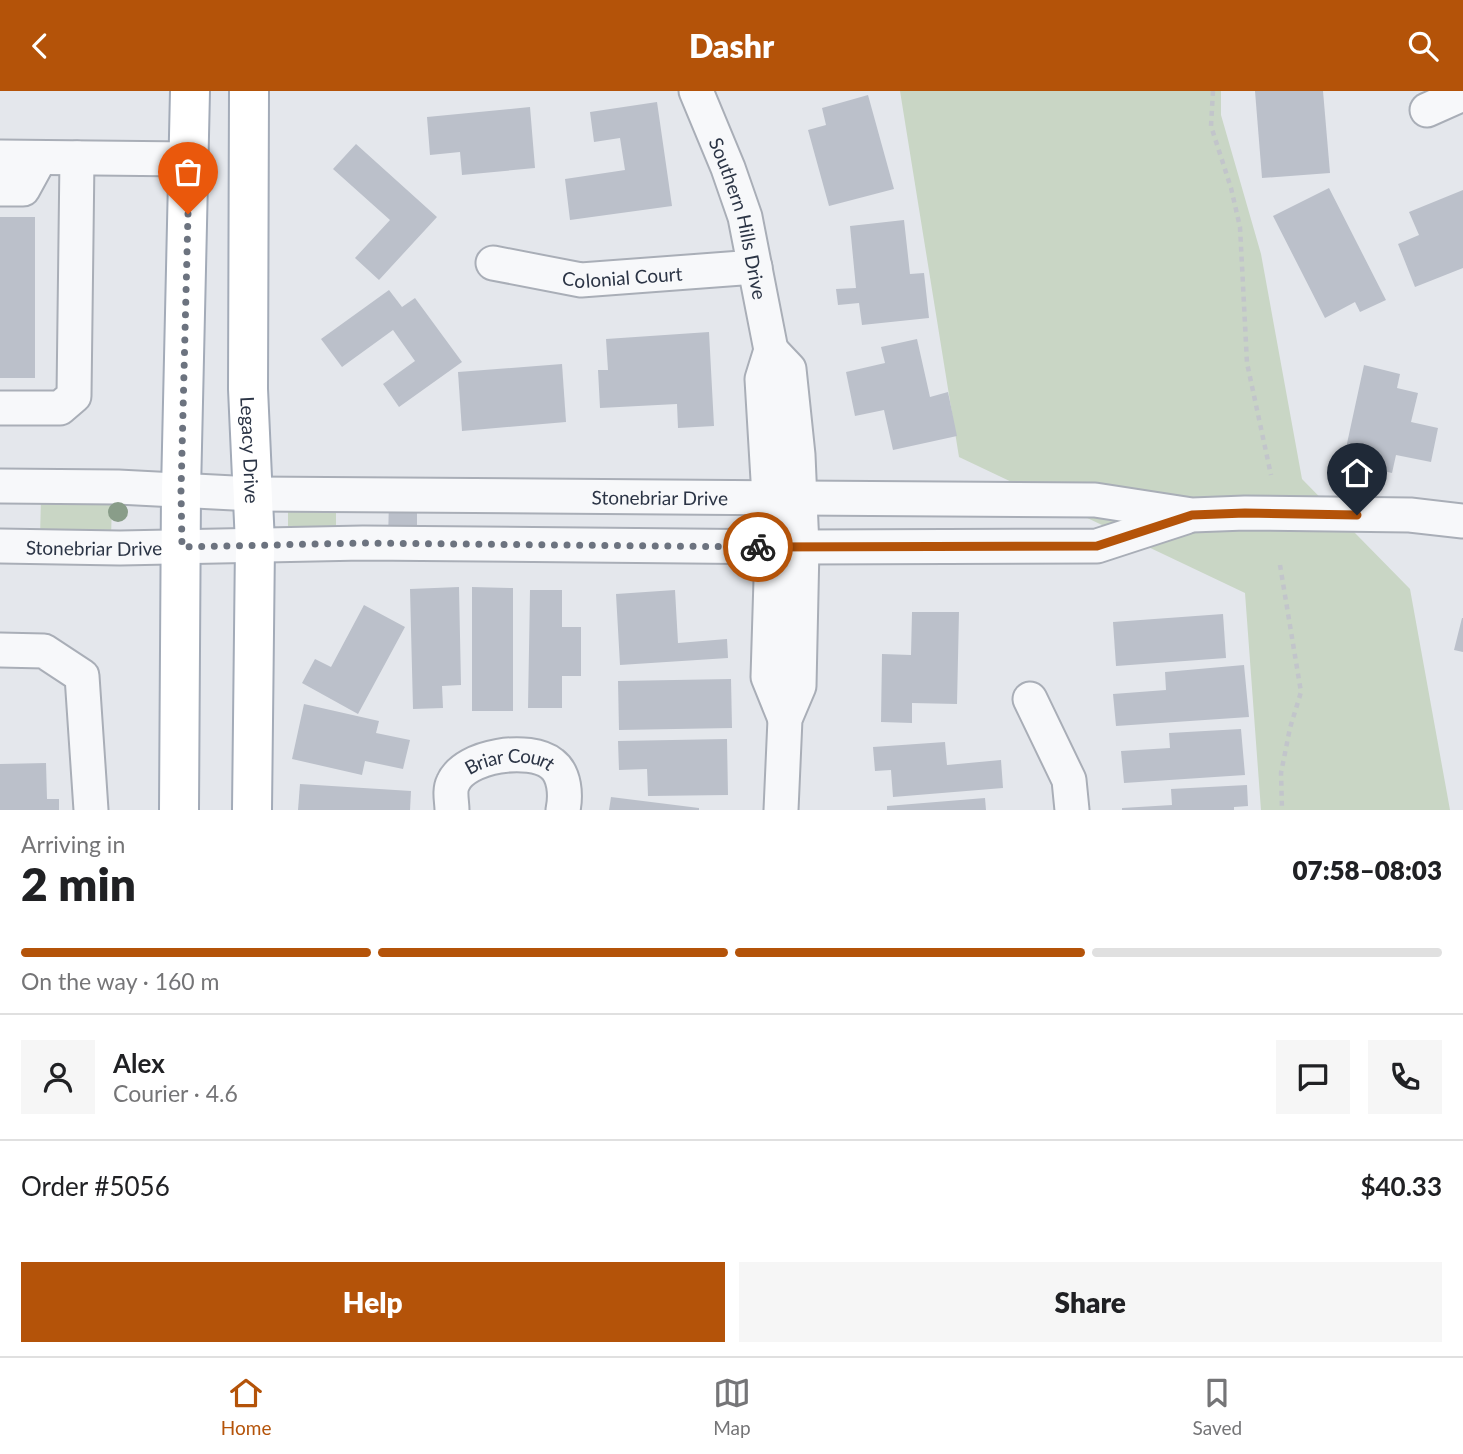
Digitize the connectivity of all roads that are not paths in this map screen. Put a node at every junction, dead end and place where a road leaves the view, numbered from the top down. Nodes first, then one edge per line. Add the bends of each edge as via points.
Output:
1 (190, 91) edge
2 (248, 91) edge
3 (696, 91) edge
4 (1463, 94) edge
5 (1427, 110) dead end
6 (0, 157) edge
7 (40, 158) junction
8 (77, 158) junction
9 (189, 159) junction
10 (0, 189) edge
11 (493, 263) dead end
12 (755, 267) junction
13 (0, 408) edge
14 (0, 486) edge
15 (181, 491) junction
16 (253, 494) junction
17 (1192, 515) junction
18 (1463, 521) edge
19 (786, 523) junction
20 (255, 544) junction
21 (0, 546) edge
22 (182, 547) junction
23 (0, 650) edge
24 (1031, 699) dead end
25 (91, 810) edge
26 (179, 810) edge
27 (252, 810) edge
28 (452, 810) edge
29 (563, 810) edge
30 (781, 810) edge
31 (1072, 810) edge

1 - 9 main road
2 - 16 main road, Legacy Drive via 248,389
3 - 12 street, Southern Hills Drive via 745,217
4 - 5 street
6 - 7 street
7 - 8 street
7 - 10 street via 23,189
8 - 9 street
8 - 13 street via 74,396 60,408
9 - 15 main road
11 - 12 street, Colonial Court via 581,280
12 - 19 street, Southern Hills Drive via 771,350 762,379
14 - 15 street, Stonebriar Drive
15 - 16 street, Stonebriar Drive
15 - 22 main road
16 - 19 street, Stonebriar Drive
16 - 20 main road, Legacy Drive
17 - 18 street, Stonebriar Drive via 1410,515
17 - 19 street, Stonebriar Drive via 1095,500
17 - 19 street, Stonebriar Drive via 1097,546
19 - 20 street, Stonebriar Drive
19 - 30 street, Southern Hills Drive via 768,677 785,719
20 - 22 street, Stonebriar Drive
20 - 27 main road, Legacy Drive
21 - 22 street, Stonebriar Drive
22 - 26 main road
23 - 25 street via 44,651 82,676
24 - 31 street via 1069,779
28 - 29 street, Briar Court via 453,783 461,772 483,759 511,756 553,764 564,790

